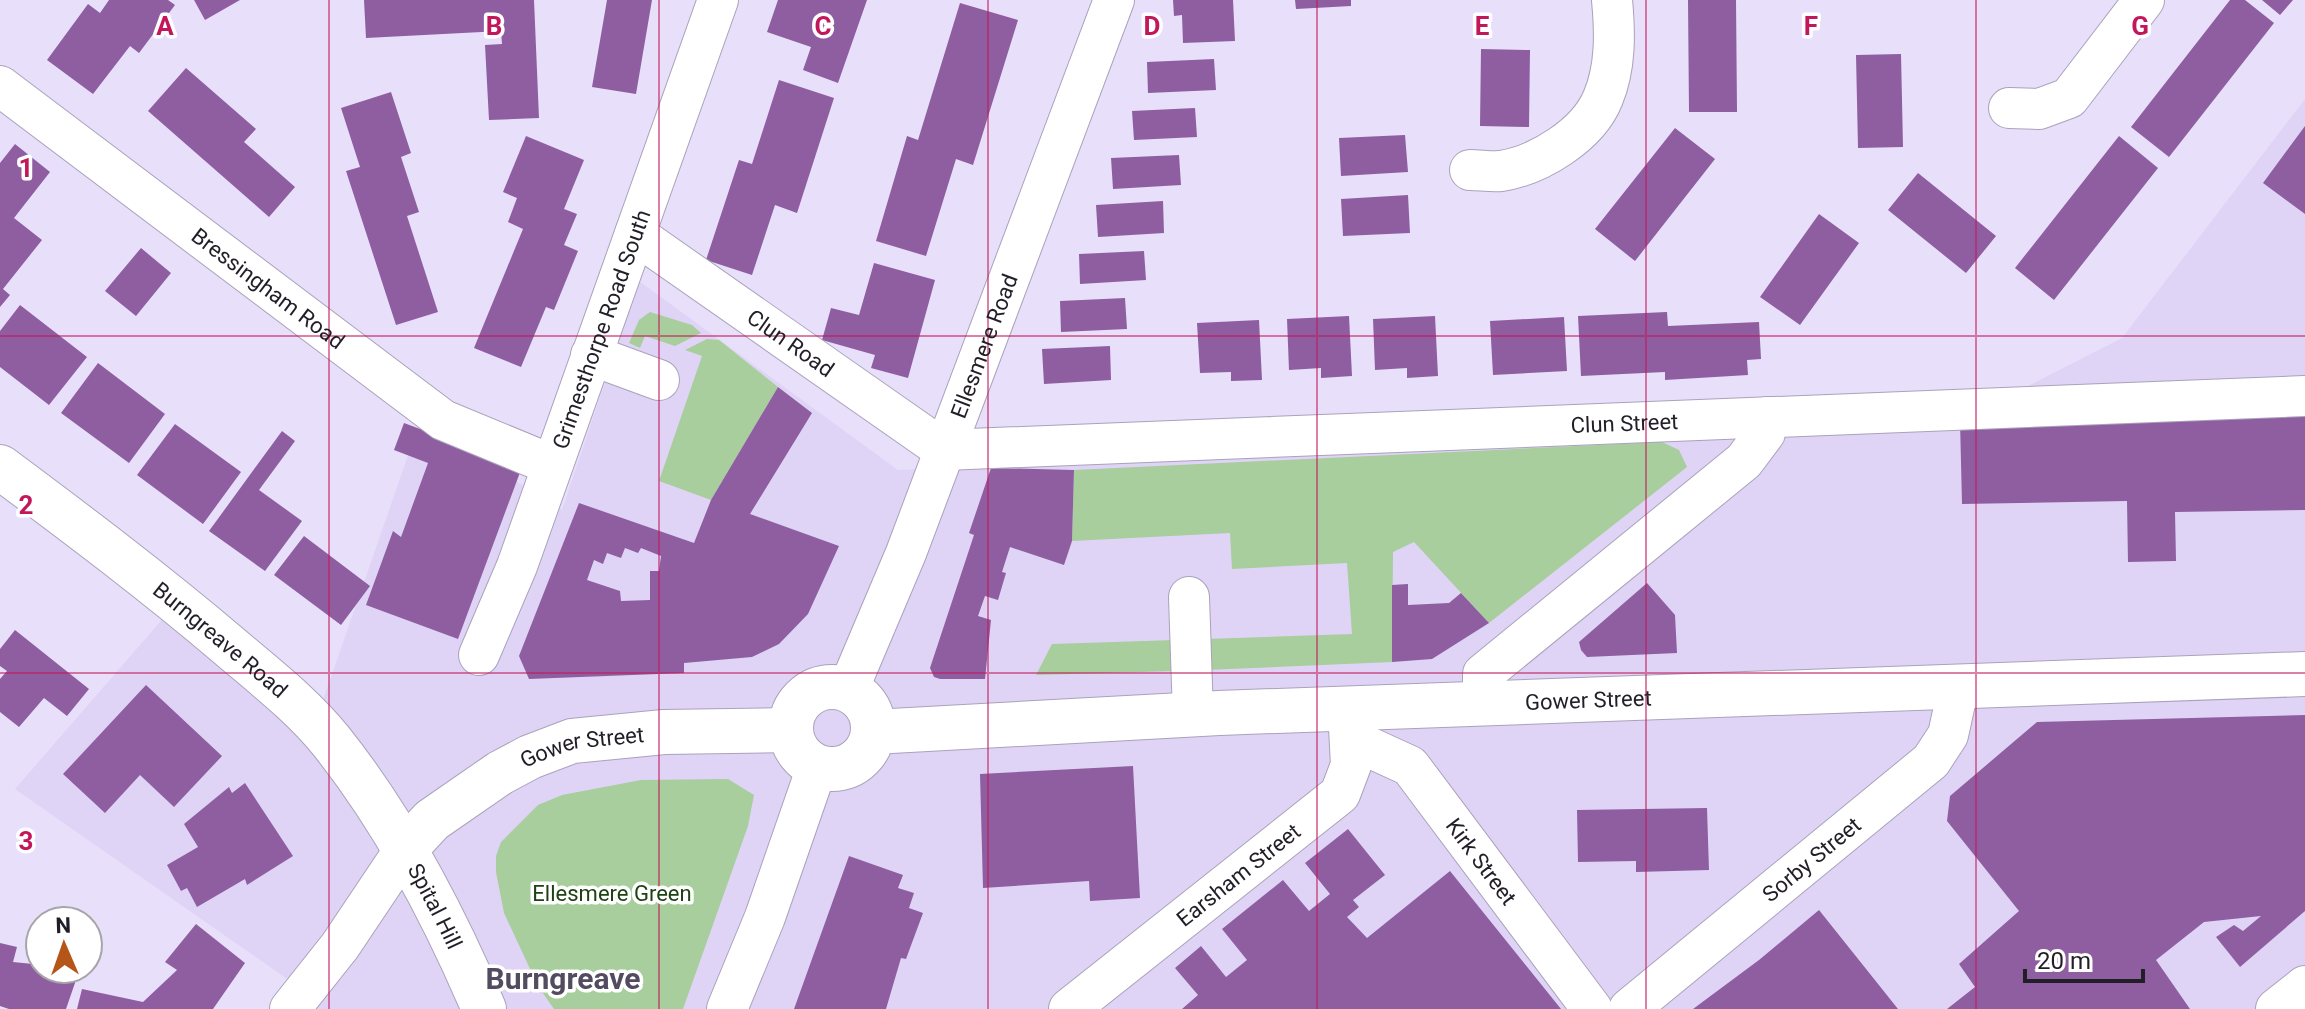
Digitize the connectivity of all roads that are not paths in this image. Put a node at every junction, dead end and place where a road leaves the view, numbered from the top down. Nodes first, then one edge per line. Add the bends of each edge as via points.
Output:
1 (718, 0) edge
2 (1114, 0) edge
3 (1612, 0) edge
4 (2144, 0) edge
5 (0, 86) edge
6 (2009, 108) dead end
7 (1470, 170) dead end
8 (635, 234) junction
9 (591, 355) junction
10 (659, 380) dead end
11 (2305, 396) edge
12 (1767, 417) junction
13 (944, 450) junction
14 (552, 465) junction
15 (0, 467) edge
16 (1189, 597) dead end
17 (479, 655) dead end
18 (2305, 674) edge
19 (1959, 685) junction
20 (848, 690) junction
21 (1483, 705) junction
22 (1193, 715) junction
23 (1350, 724) junction
24 (790, 730) junction
25 (873, 732) junction
26 (817, 767) junction
27 (405, 849) junction
28 (2305, 986) edge
29 (290, 1009) edge
30 (484, 1009) edge
31 (727, 1009) edge
32 (1069, 1009) edge
33 (1592, 1009) edge
34 (1629, 1009) edge
35 (2276, 1009) edge

1 - 8 street, Grimesthorpe Road South
2 - 13 street, Ellesmere Road
3 - 7 street via 1612,71 1602,101 1584,124 1559,147 1526,164 1499,171
4 - 6 street via 2069,98 2039,109
5 - 14 street, Bressingham Road via 443,420
8 - 9 street, Grimesthorpe Road South
8 - 13 street, Clun Road
9 - 10 street
9 - 14 street, Grimesthorpe Road South
11 - 12 street, Clun Street
12 - 13 street, Clun Street
12 - 21 street via 1765,433 1744,461 1483,674
13 - 20 street, Ellesmere Road
14 - 17 street, Grimesthorpe Road South
15 - 27 main road, Burngreave Road via 207,627 314,722
16 - 22 street
18 - 19 main road, Gower Street
19 - 21 main road, Gower Street
19 - 34 street, Sorby Street via 1948,735 1931,761
20 - 24 main road via 832,686 805,695
20 - 25 main road via 868,707
21 - 23 main road, Gower Street
22 - 23 main road, Gower Street
22 - 25 main road, Gower Street
23 - 32 street, Earsham Street via 1351,765 1340,794
23 - 33 street, Kirk Street via 1410,766
24 - 26 main road via 794,746
24 - 27 main road, Gower Street via 664,732 572,741 500,773 432,820
25 - 26 main road via 869,746 847,767
26 - 31 street
27 - 29 street
27 - 30 main road, Spital Hill
28 - 35 street

